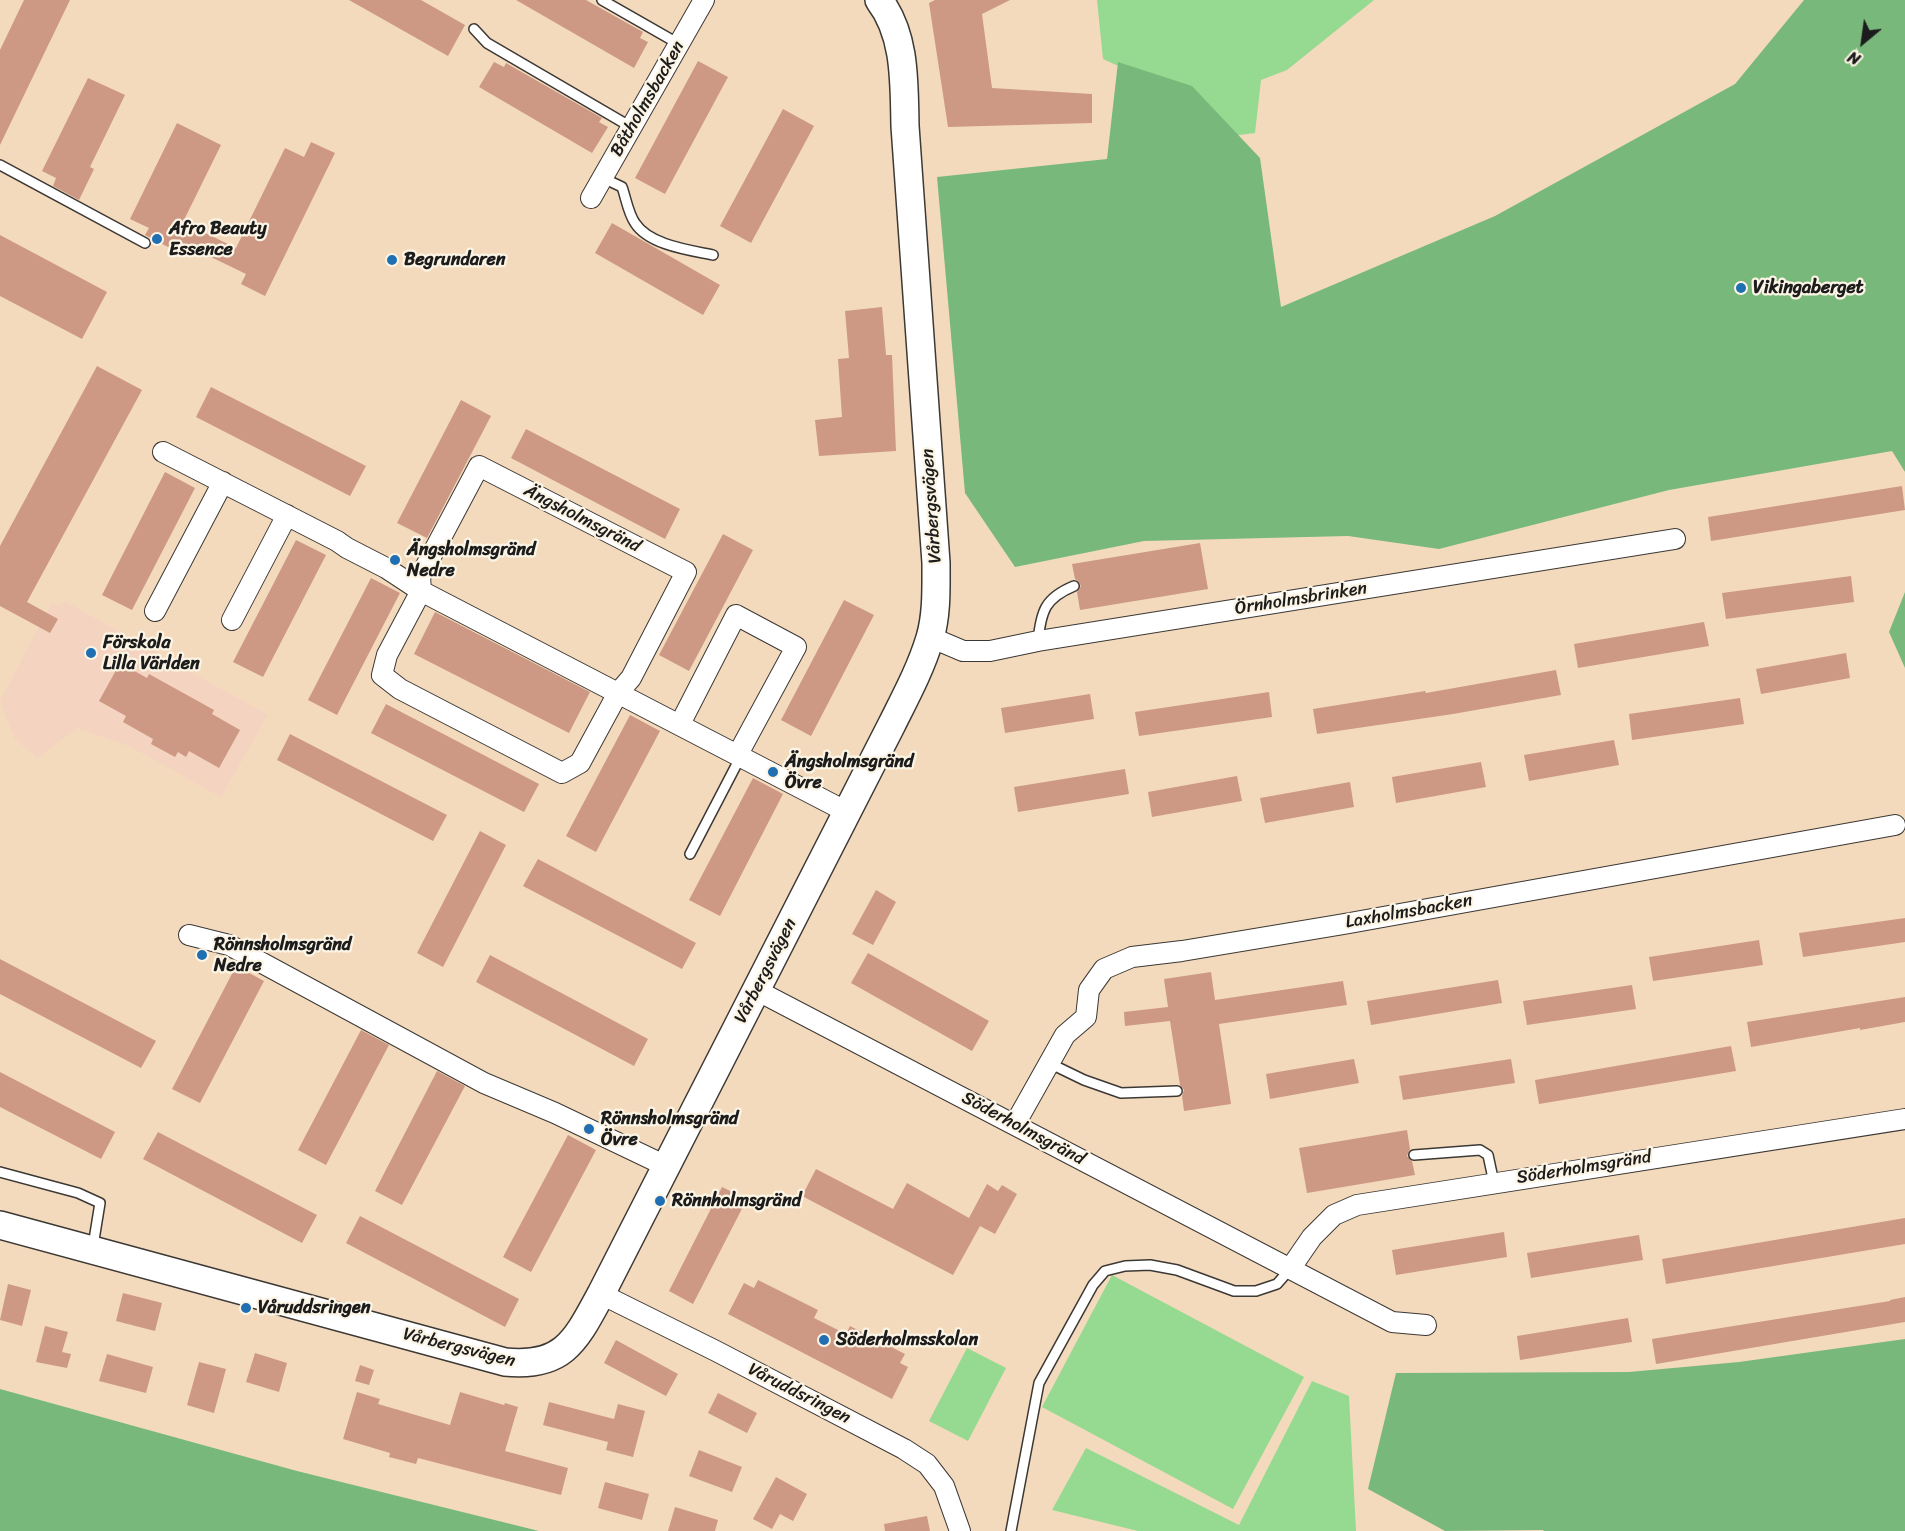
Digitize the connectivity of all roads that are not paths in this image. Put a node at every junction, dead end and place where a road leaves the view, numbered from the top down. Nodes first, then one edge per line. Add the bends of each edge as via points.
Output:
1 (602, 0) edge
2 (704, 0) edge
3 (888, 2) edge
4 (474, 29) dead end
5 (679, 44) junction
6 (631, 127) junction
7 (0, 165) edge
8 (603, 178) junction
9 (591, 198) dead end
10 (145, 243) dead end
11 (712, 255) dead end
12 (163, 452) dead end
13 (223, 482) junction
14 (287, 515) junction
15 (1675, 539) dead end
16 (1074, 586) dead end
17 (421, 591) junction
18 (155, 611) dead end
19 (232, 620) dead end
20 (930, 637) junction
21 (1038, 641) junction
22 (618, 693) junction
23 (680, 724) junction
24 (740, 755) junction
25 (847, 812) junction
26 (1895, 825) dead end
27 (690, 854) dead end
28 (189, 935) dead end
29 (756, 990) junction
30 (1049, 1064) junction
31 (1177, 1091) dead end
32 (1905, 1119) edge
33 (1015, 1124) junction
34 (1414, 1155) dead end
35 (666, 1166) junction
36 (0, 1172) edge
37 (1494, 1183) junction
38 (0, 1224) edge
39 (93, 1249) junction
40 (1290, 1269) junction
41 (601, 1294) junction
42 (1426, 1325) dead end
43 (960, 1531) edge
44 (1011, 1531) edge

1 - 5 lane
2 - 5 street, Båtholmsbacken
3 - 20 street, Vårbergsvägen via 901,55 936,563 936,602
4 - 6 lane via 487,44
5 - 6 street, Båtholmsbacken
6 - 8 street, Båtholmsbacken
7 - 10 lane
8 - 9 street, Båtholmsbacken
8 - 11 lane via 622,187 635,225 649,235 664,245
12 - 13 street
13 - 14 street
13 - 18 street
14 - 17 street
14 - 19 street
15 - 21 street, Örnholmsbrinken
16 - 21 lane via 1048,602 1041,617
17 - 22 street
17 - 22 street, Ängsholmsgränd via 387,655 382,675 400,690 562,773 580,763
17 - 22 street, Ängsholmsgränd via 420,578 479,466 686,572 631,678
20 - 21 street, Örnholmsbrinken via 963,651 990,651
20 - 25 street, Vårbergsvägen via 917,673
22 - 23 street
23 - 24 street
23 - 24 street via 736,615 796,647
24 - 25 street
24 - 27 lane
25 - 29 street, Vårbergsvägen
26 - 30 street, Laxholmsbacken via 1344,924 1132,957 1104,969 1089,990 1086,1017 1065,1035
28 - 35 street via 229,945 484,1083
29 - 33 street, Söderholmsgränd
29 - 35 street, Vårbergsvägen
30 - 31 lane via 1121,1093
30 - 33 street, Laxholmsbacken
32 - 37 street, Söderholmsgränd
33 - 40 street, Söderholmsgränd
34 - 37 lane via 1480,1150 1488,1155
35 - 41 street, Vårbergsvägen
36 - 39 lane via 100,1203
37 - 40 street, Söderholmsgränd via 1356,1205 1334,1215 1312,1237
38 - 39 street, Vårbergsvägen
39 - 41 street, Vårbergsvägen via 523,1364 557,1354 571,1344
40 - 42 street, Söderholmsgränd via 1392,1322
40 - 44 lane via 1277,1284 1257,1291 1234,1291 1177,1270 1150,1265 1105,1271 1093,1285 1039,1383
41 - 43 street, Våruddsringen via 912,1454 927,1464 944,1486

